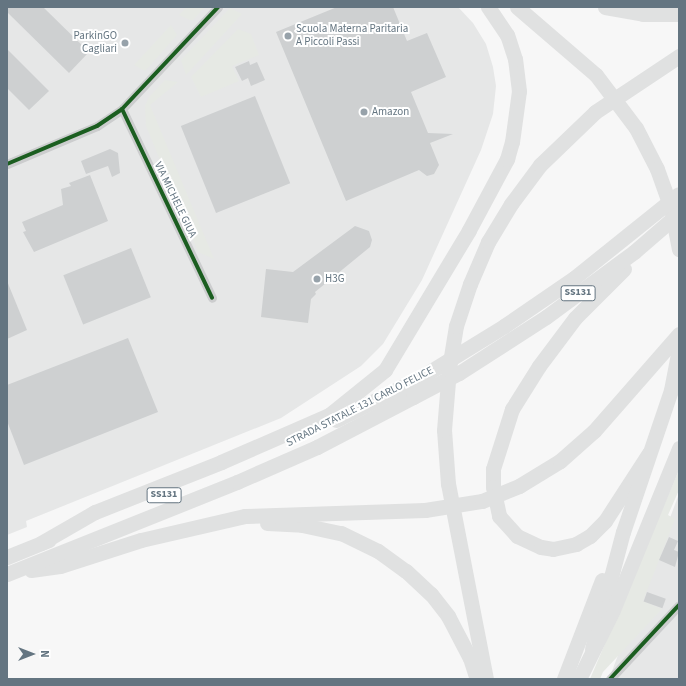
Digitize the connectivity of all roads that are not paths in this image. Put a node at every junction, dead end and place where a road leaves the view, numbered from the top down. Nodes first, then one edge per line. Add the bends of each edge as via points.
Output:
1 (218, 7) edge
2 (488, 7) edge
3 (517, 7) edge
4 (605, 7) edge
5 (679, 14) edge
6 (679, 56) edge
7 (122, 109) junction
8 (7, 164) edge
9 (679, 194) edge
10 (679, 213) edge
11 (679, 249) edge
12 (634, 252) junction
13 (212, 298) dead end
14 (679, 334) edge
15 (679, 350) edge
16 (679, 379) edge
17 (664, 410) junction
18 (679, 448) edge
19 (649, 453) junction
20 (224, 523) junction
21 (623, 532) junction
22 (40, 543) junction
23 (7, 557) edge
24 (8, 573) edge
25 (679, 605) edge
26 (592, 649) junction
27 (477, 679) edge
28 (486, 679) edge
29 (564, 679) edge
30 (579, 679) edge
31 (610, 679) edge

1 - 7 street
2 - 22 highway via 507,35 515,59 519,91 512,142 507,159 470,230 385,370 329,415 221,462 95,512
3 - 11 highway via 596,75 636,128 657,169 670,208
4 - 5 highway via 643,14
6 - 28 highway via 595,112 540,165 511,204 488,242 456,326 444,430 447,468
7 - 8 street via 97,126
7 - 13 street, VIA MICHELE GIUA
9 - 22 highway, STRADA STATALE 131 CARLO FELICE / SS131 via 574,278 504,326 418,379 267,454
10 - 12 highway, STRADA STATALE 131 CARLO FELICE / SS131
12 - 19 highway via 623,272 595,296 555,343 512,409 493,469 499,516 517,536 541,547 553,549 576,544 605,521
12 - 24 highway, STRADA STATALE 131 CARLO FELICE / SS131 via 503,346 414,398 316,447 244,479
14 - 20 highway via 594,431 560,461 519,486 475,502 425,510 298,512 245,516
15 - 17 highway
16 - 17 highway
17 - 19 highway
18 - 26 highway via 613,610
19 - 21 highway
20 - 24 highway via 140,540 60,566
20 - 27 highway via 302,525 341,533 378,551 406,571 435,600 456,630
21 - 26 highway
21 - 29 highway
22 - 23 highway, STRADA STATALE 131 CARLO FELICE / SS131
25 - 31 street
26 - 30 highway

